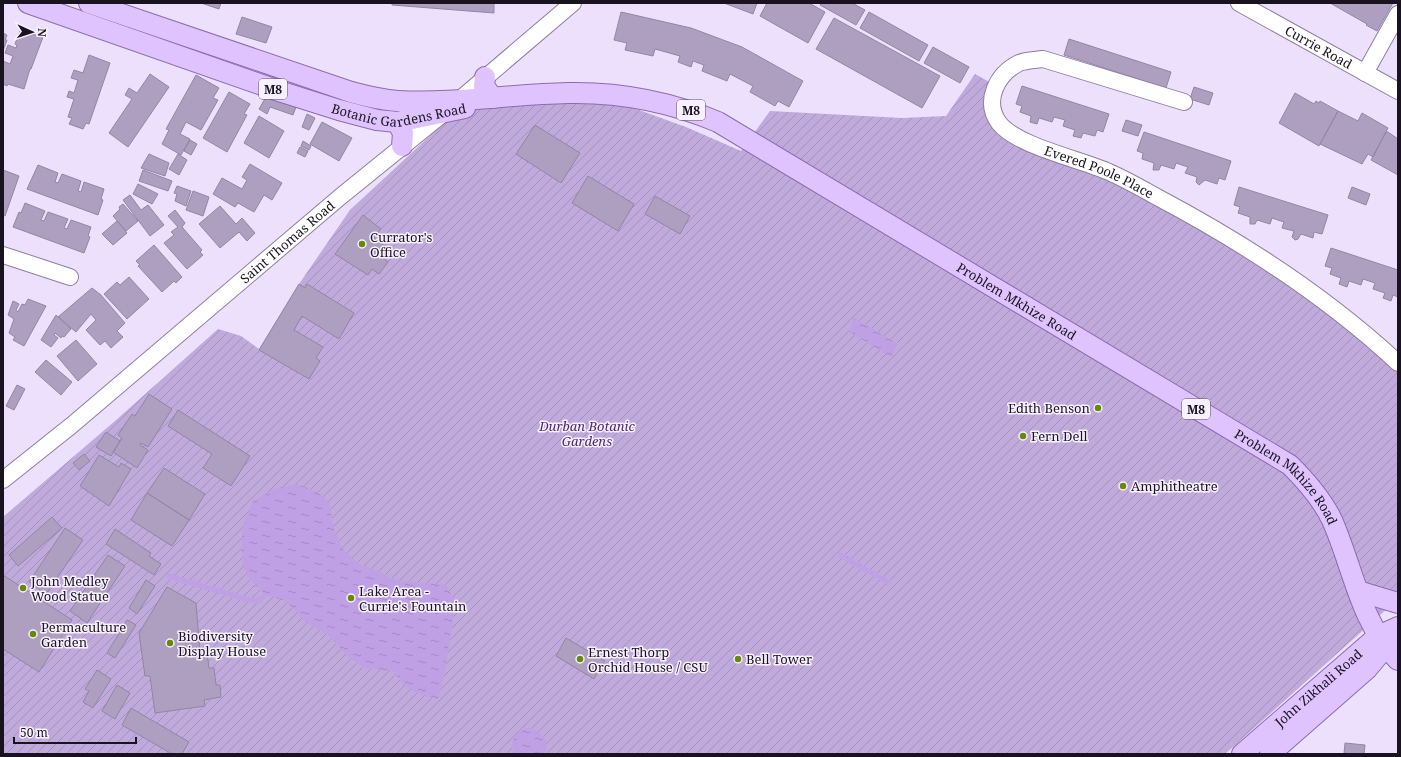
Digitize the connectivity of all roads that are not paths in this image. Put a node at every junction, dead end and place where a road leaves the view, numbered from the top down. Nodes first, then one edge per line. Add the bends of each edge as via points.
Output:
1 (28, 3) edge
2 (89, 3) edge
3 (573, 3) edge
4 (1239, 3) edge
5 (1398, 14) edge
6 (1365, 73) junction
7 (485, 77) junction
8 (1398, 92) edge
9 (526, 96) junction
10 (493, 98) junction
11 (1184, 102) dead end
12 (465, 103) junction
13 (442, 106) junction
14 (397, 122) junction
15 (402, 146) junction
16 (3, 255) edge
17 (70, 277) dead end
18 (1398, 363) edge
19 (3, 480) edge
20 (1358, 591) junction
21 (1398, 603) edge
22 (1398, 627) edge
23 (1398, 631) edge
24 (1387, 648) edge
25 (1242, 754) edge
26 (1270, 754) edge

1 - 14 main road, Botanic Gardens Road / M8 via 311,101 377,120
2 - 13 main road, Botanic Gardens Road / M8 via 351,92
3 - 7 street
4 - 6 street, Currie Road
5 - 6 street
6 - 8 street, Currie Road
7 - 10 main road via 484,86
7 - 12 street
9 - 10 main road, Botanic Gardens Road / M8
9 - 12 main road, Botanic Gardens Road / M8
9 - 20 main road, Problem Mkhize Road / M8 via 569,93 620,96 659,102 718,122 1290,465 1316,494 1332,520
10 - 12 main road, Botanic Gardens Road / M8
11 - 18 street, Evered Poole Place via 1043,59 1020,63 1007,71 996,84 992,106 998,122 1008,133 1023,141 1108,172 1248,248 1332,306
12 - 13 main road, Botanic Gardens Road / M8
13 - 14 main road, Botanic Gardens Road / M8
13 - 15 street, Saint Thomas Road
14 - 15 main road via 403,133
15 - 19 street, Saint Thomas Road via 72,426
16 - 17 street
20 - 21 main road
20 - 24 main road, Problem Mkhize Road / M8
22 - 24 main road, John Zikhali Road
23 - 24 main road, John Zikhali Road
24 - 25 main road, John Zikhali Road
24 - 26 main road, John Zikhali Road via 1367,669

